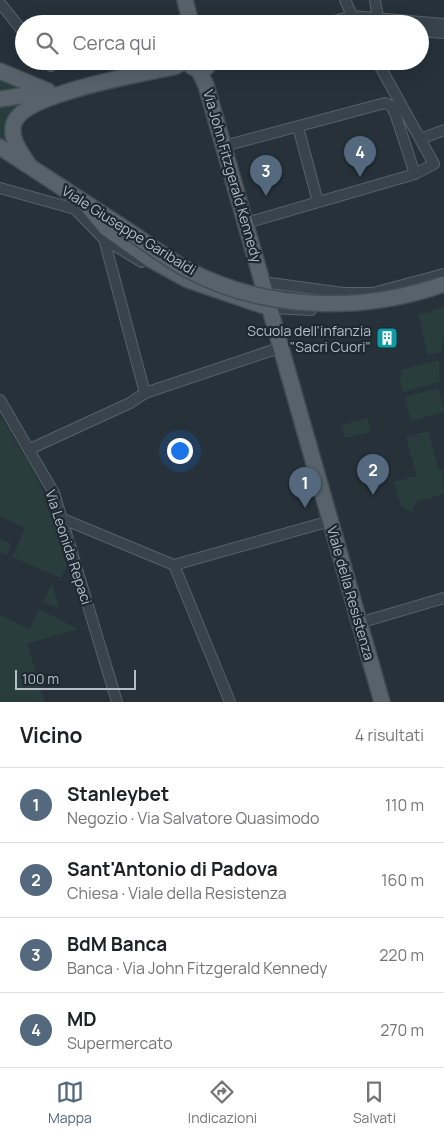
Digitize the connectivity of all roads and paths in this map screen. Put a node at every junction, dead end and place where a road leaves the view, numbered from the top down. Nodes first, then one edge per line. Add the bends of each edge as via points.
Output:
1 (185, 0) edge
2 (345, 0) edge
3 (375, 0) edge
4 (0, 3) edge
5 (189, 15) edge
6 (352, 15) edge
7 (378, 15) edge
8 (15, 22) edge
9 (429, 23) edge
10 (444, 24) edge
11 (429, 32) edge
12 (444, 34) edge
13 (169, 70) edge
14 (200, 70) edge
15 (382, 70) edge
16 (0, 71) edge
17 (70, 91) junction
18 (48, 92) junction
19 (0, 99) edge
20 (298, 127) junction
21 (444, 130) edge
22 (420, 139) junction
23 (224, 146) junction
24 (0, 147) edge
25 (0, 158) edge
26 (33, 168) junction
27 (416, 174) junction
28 (0, 188) edge
29 (318, 202) junction
30 (85, 203) junction
31 (246, 223) junction
32 (104, 239) junction
33 (444, 274) edge
34 (188, 280) junction
35 (263, 282) junction
36 (444, 284) edge
37 (444, 288) edge
38 (270, 308) junction
39 (282, 348) junction
40 (145, 393) junction
41 (0, 400) edge
42 (30, 449) junction
43 (63, 519) junction
44 (330, 521) junction
45 (174, 565) junction
46 (444, 598) edge
47 (359, 623) junction
48 (117, 702) edge
49 (230, 702) edge
50 (382, 702) edge

1 - 5 main road
2 - 6 street
3 - 7 street
4 - 8 street
9 - 10 street
11 - 12 street
13 - 17 main road
14 - 23 main road, Via John Fitzgerald Kennedy
15 - 22 street
16 - 18 main road
17 - 18 main road
17 - 26 main road via 28,107 16,118 13,134
18 - 19 main road
20 - 23 street
20 - 27 street via 385,103 395,113
20 - 29 street
21 - 22 street
22 - 27 street via 434,164
23 - 31 main road, Via John Fitzgerald Kennedy
24 - 26 main road, Viale Giuseppe Garibaldi
25 - 26 main road
26 - 30 main road, Viale Giuseppe Garibaldi
27 - 29 street
28 - 32 street via 75,209
29 - 31 street
30 - 34 main road via 106,228 148,258
30 - 36 main road, Viale Giuseppe Garibaldi, bridge via 188,270 254,294 322,304 367,302
31 - 35 main road, Via John Fitzgerald Kennedy
32 - 34 street via 150,266
32 - 40 street
33 - 35 street via 373,293 343,293
34 - 38 main road
35 - 38 main road, Viale della Resistenza
37 - 38 street via 404,300 359,308
38 - 39 main road, Viale della Resistenza
39 - 40 street
39 - 44 main road, Viale della Resistenza
40 - 42 street
41 - 42 street, Via Leonida Repaci
42 - 43 street, Via Leonida Repaci via 54,493
43 - 45 street
43 - 48 street, Via Leonida Repaci
44 - 45 street
44 - 47 main road, Viale della Resistenza
45 - 49 street
46 - 47 street
47 - 50 main road, Viale della Resistenza

